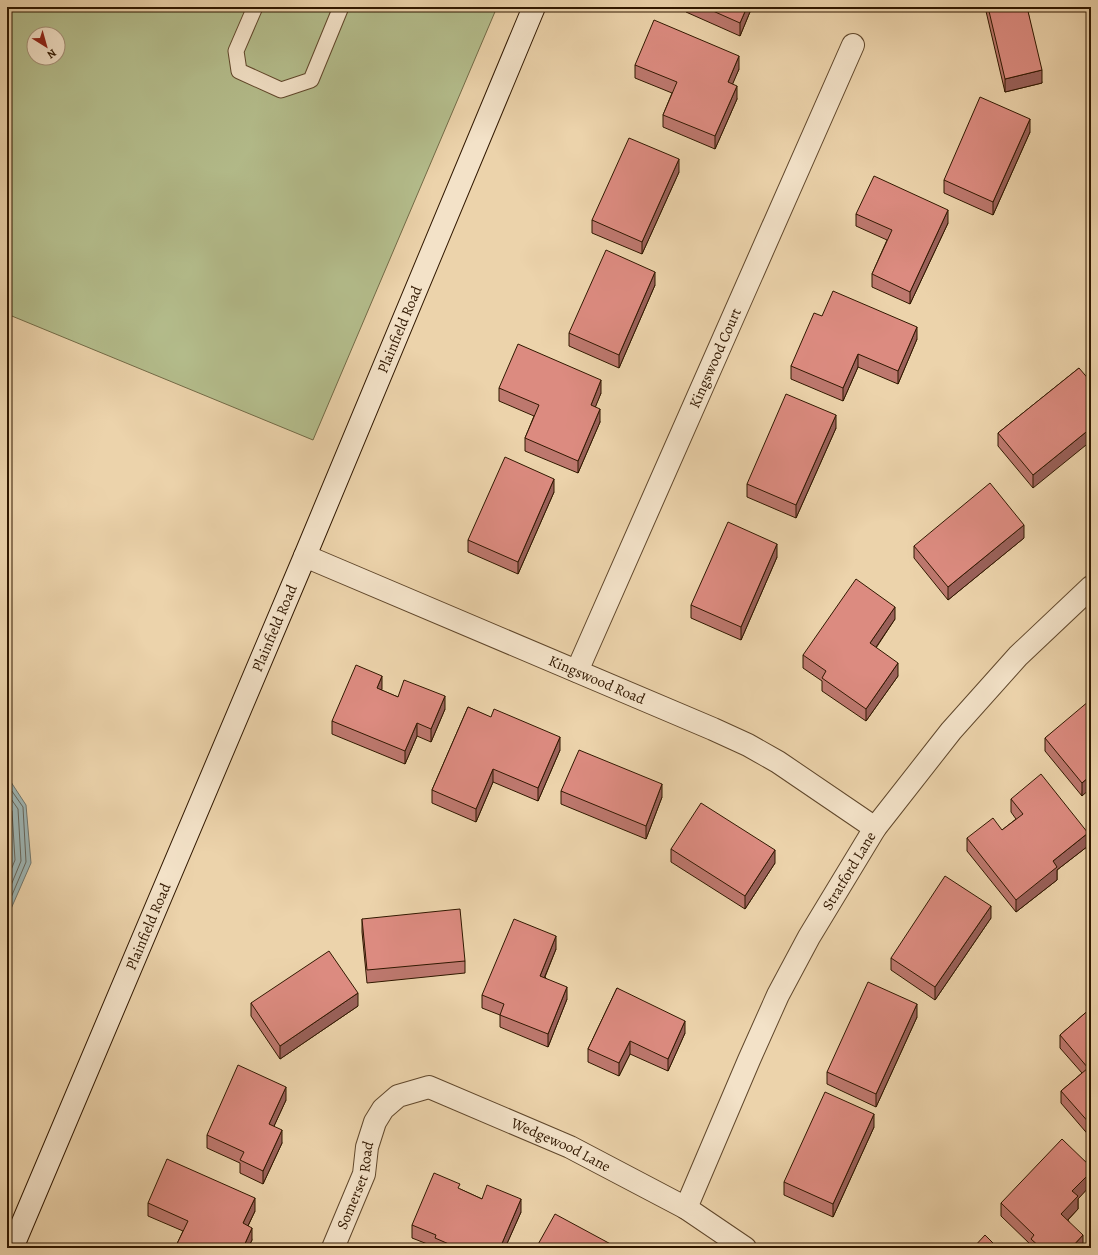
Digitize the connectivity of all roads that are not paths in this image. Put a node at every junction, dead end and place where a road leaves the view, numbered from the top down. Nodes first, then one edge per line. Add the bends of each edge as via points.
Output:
1 (255, 7) edge
2 (341, 7) edge
3 (534, 7) edge
4 (853, 45) dead end
5 (305, 556) junction
6 (1091, 587) edge
7 (577, 672) junction
8 (875, 828) junction
9 (375, 1122) joint
10 (686, 1208) junction
11 (12, 1248) edge
12 (333, 1248) edge
13 (745, 1248) edge

1 - 2 lane via 236,51 240,71 281,90 311,80
3 - 5 street, Plainfield Road
4 - 7 street, Kingswood Court
5 - 7 street, Kingswood Road
5 - 11 street, Plainfield Road
6 - 8 street, Stratford Lane via 1018,656 951,730
7 - 8 street, Kingswood Road via 748,745 778,762
8 - 10 street, Stratford Lane via 809,937 778,995
9 - 10 street, Wedgewood Lane via 383,1109 398,1096 430,1087 570,1147
9 - 12 street, Somerset Road via 367,1147 364,1174
10 - 13 street, Wedgewood Lane

